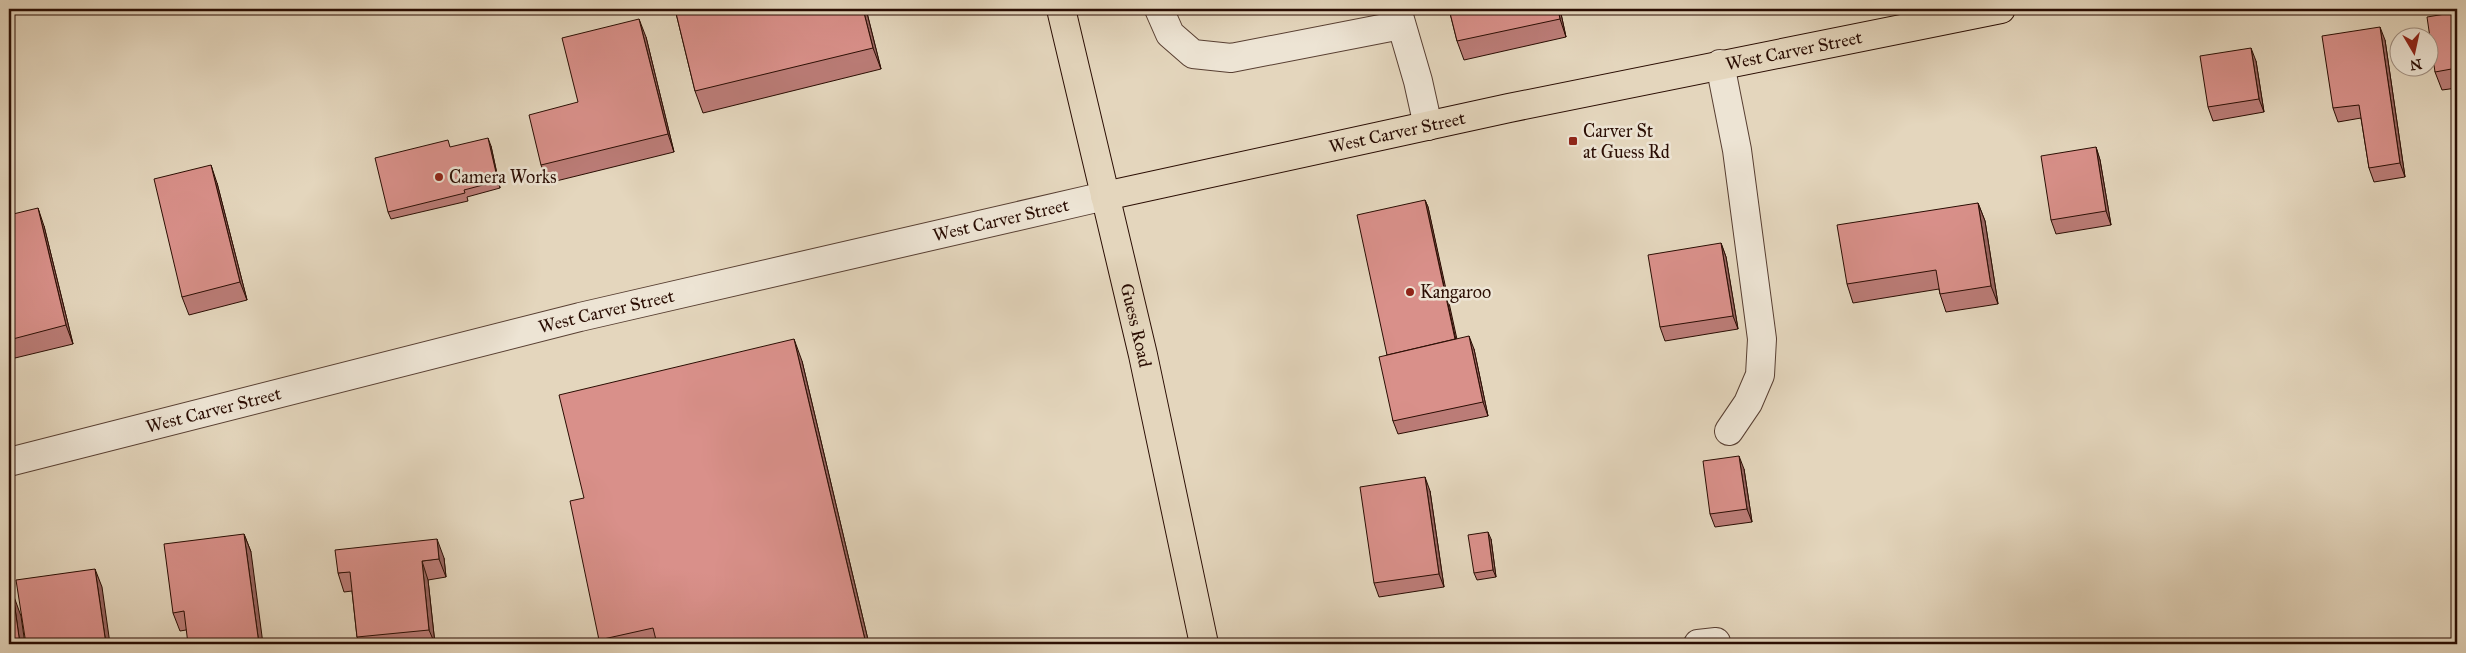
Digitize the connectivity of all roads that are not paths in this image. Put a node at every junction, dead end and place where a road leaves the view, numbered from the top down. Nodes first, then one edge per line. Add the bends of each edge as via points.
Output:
1 (1062, 9) edge
2 (1159, 9) edge
3 (2001, 9) edge
4 (1399, 17) edge
5 (1720, 64) junction
6 (1428, 126) junction
7 (1105, 196) junction
8 (1729, 431) dead end
9 (9, 462) edge
10 (1204, 644) edge

1 - 7 main road, Guess Road
2 - 4 street via 1170,34 1193,54 1231,58
3 - 5 main road, West Carver Street
4 - 6 street
5 - 6 main road, West Carver Street
5 - 8 street via 1736,150 1762,339 1760,375 1748,403
6 - 7 main road, West Carver Street
7 - 9 street, West Carver Street via 580,317
7 - 10 main road, Guess Road via 1143,355

